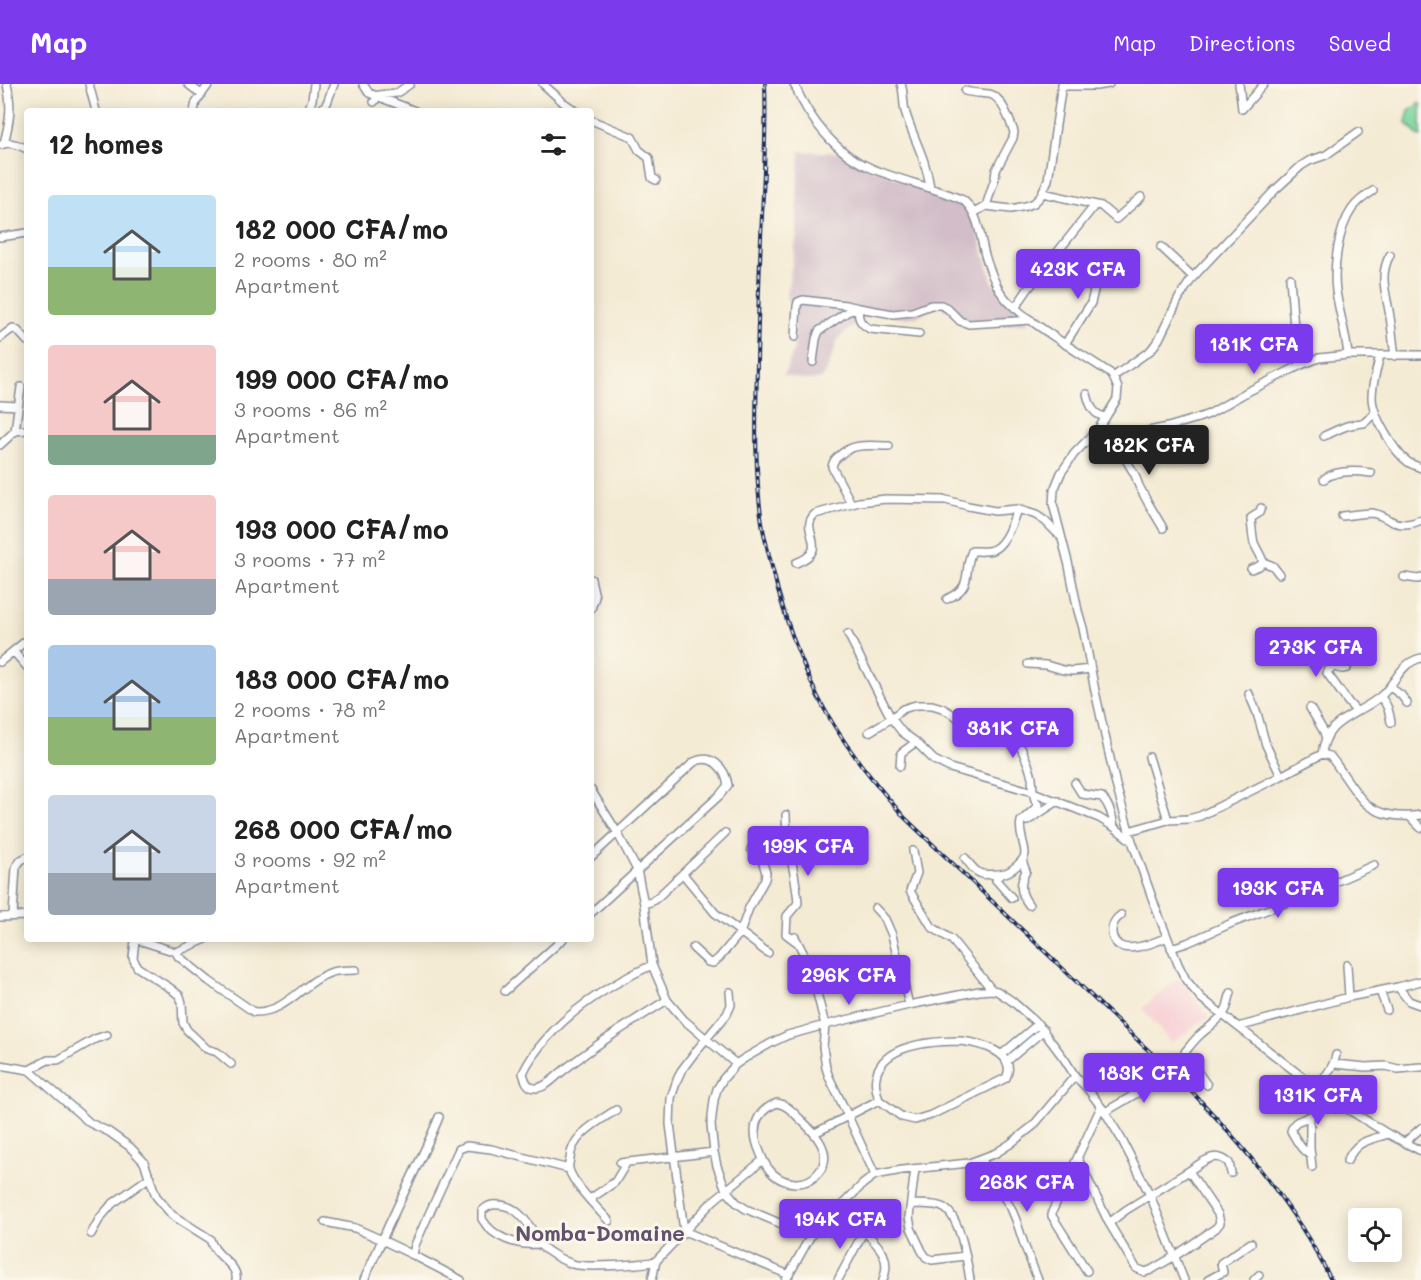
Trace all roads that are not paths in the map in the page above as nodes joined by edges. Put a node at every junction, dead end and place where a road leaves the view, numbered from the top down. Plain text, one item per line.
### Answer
1 (7, 84) edge
2 (89, 84) edge
3 (188, 84) edge
4 (209, 84) edge
5 (314, 84) edge
6 (334, 84) edge
7 (363, 84) edge
8 (410, 84) edge
9 (543, 84) edge
10 (794, 84) edge
11 (901, 84) edge
12 (1109, 84) edge
13 (1239, 84) edge
14 (1264, 84) edge
15 (1062, 85) edge
16 (965, 91) dead end
17 (201, 94) junction
18 (376, 102) junction
19 (95, 108) edge
20 (195, 108) edge
21 (309, 108) edge
22 (323, 108) edge
23 (402, 108) edge
24 (572, 108) edge
25 (594, 121) edge
26 (1358, 132) dead end
27 (2, 144) edge
28 (24, 148) edge
29 (656, 180) dead end
30 (930, 187) junction
31 (1372, 191) dead end
32 (1043, 193) junction
33 (1141, 197) dead end
34 (1095, 205) junction
35 (986, 206) junction
36 (974, 213) junction
37 (24, 233) edge
38 (0, 237) edge
39 (1161, 247) dead end
40 (1390, 255) dead end
41 (1100, 258) dead end
42 (1193, 277) junction
43 (1290, 278) dead end
44 (859, 308) junction
45 (1015, 308) junction
46 (1031, 320) junction
47 (919, 334) dead end
48 (795, 337) dead end
49 (0, 338) edge
50 (24, 338) edge
51 (1065, 344) junction
52 (1348, 355) junction
53 (1380, 355) junction
54 (1421, 355) edge
55 (1395, 356) junction
56 (813, 362) dead end
57 (1301, 364) junction
58 (1113, 377) junction
59 (21, 387) dead end
60 (1087, 394) dead end
61 (0, 405) edge
62 (18, 406) junction
63 (1375, 413) junction
64 (1106, 417) junction
65 (24, 430) edge
66 (15, 431) junction
67 (1091, 436) junction
68 (1112, 436) junction
69 (1324, 436) dead end
70 (0, 446) edge
71 (889, 446) dead end
72 (1421, 468) edge
73 (1371, 473) dead end
74 (1324, 479) dead end
75 (851, 504) junction
76 (1261, 508) dead end
77 (1017, 510) junction
78 (1342, 516) dead end
79 (1421, 520) edge
80 (1164, 528) dead end
81 (1062, 538) junction
82 (1263, 562) junction
83 (796, 563) dead end
84 (1251, 569) dead end
85 (1279, 574) dead end
86 (1404, 577) dead end
87 (1421, 578) edge
88 (947, 599) dead end
89 (848, 634) dead end
90 (1352, 642) dead end
91 (24, 643) edge
92 (14, 652) junction
93 (1421, 658) edge
94 (0, 662) edge
95 (24, 664) edge
96 (1028, 664) dead end
97 (1091, 669) junction
98 (1390, 687) junction
99 (1249, 694) dead end
100 (1380, 697) junction
101 (1407, 703) dead end
102 (1310, 708) dead end
103 (1356, 711) junction
104 (891, 718) junction
105 (1391, 722) dead end
106 (869, 732) dead end
107 (1326, 739) junction
108 (916, 742) junction
109 (1322, 754) junction
110 (1149, 757) dead end
111 (900, 766) dead end
112 (1281, 776) junction
113 (1076, 783) dead end
114 (1033, 792) junction
115 (594, 795) edge
116 (1058, 801) junction
117 (786, 815) dead end
118 (1421, 815) edge
119 (1410, 817) junction
120 (1168, 820) junction
121 (1114, 827) junction
122 (1421, 828) edge
123 (1020, 830) junction
124 (1129, 831) junction
125 (617, 832) junction
126 (725, 834) dead end
127 (1132, 842) junction
128 (752, 849) dead end
129 (913, 851) dead end
130 (594, 854) edge
131 (24, 858) edge
132 (965, 858) dead end
133 (1022, 861) junction
134 (1374, 866) dead end
135 (637, 870) junction
136 (1004, 873) junction
137 (683, 874) junction
138 (1012, 898) dead end
139 (645, 904) junction
140 (1029, 905) dead end
141 (875, 908) dead end
142 (594, 910) edge
143 (1121, 915) dead end
144 (13, 916) junction
145 (24, 916) edge
146 (0, 917) edge
147 (740, 933) junction
148 (1167, 937) junction
149 (135, 942) edge
150 (144, 942) edge
151 (199, 942) edge
152 (556, 942) edge
153 (693, 948) dead end
154 (1171, 948) junction
155 (176, 952) junction
156 (768, 953) dead end
157 (652, 965) junction
158 (1347, 965) dead end
159 (356, 970) dead end
160 (1421, 981) edge
161 (1398, 987) junction
162 (992, 990) junction
163 (505, 991) dead end
164 (1380, 991) junction
165 (730, 992) dead end
166 (1231, 993) dead end
167 (1348, 997) junction
168 (667, 1000) junction
169 (909, 1005) junction
170 (1420, 1005) edge
171 (1388, 1010) dead end
172 (1223, 1015) junction
173 (1038, 1024) junction
174 (825, 1025) junction
175 (1238, 1027) junction
176 (1044, 1030) junction
177 (107, 1035) dead end
178 (706, 1038) junction
179 (1336, 1056) dead end
180 (1004, 1059) junction
181 (231, 1064) dead end
182 (736, 1064) junction
183 (1334, 1064) junction
184 (0, 1065) edge
185 (1421, 1067) edge
186 (29, 1070) junction
187 (1159, 1070) dead end
188 (1075, 1076) junction
189 (1207, 1085) dead end
190 (1315, 1087) junction
191 (1328, 1097) junction
192 (879, 1100) junction
193 (616, 1110) dead end
194 (1103, 1110) junction
195 (848, 1116) junction
196 (1310, 1116) junction
197 (439, 1117) dead end
198 (1421, 1128) edge
199 (815, 1133) junction
200 (1388, 1134) junction
201 (1404, 1143) junction
202 (1421, 1151) edge
203 (714, 1152) junction
204 (1311, 1155) junction
205 (674, 1157) junction
206 (982, 1159) junction
207 (1078, 1159) junction
208 (763, 1160) junction
209 (1347, 1161) dead end
210 (1312, 1167) dead end
211 (569, 1169) junction
212 (915, 1169) junction
213 (1189, 1171) junction
214 (1232, 1173) dead end
215 (875, 1175) junction
216 (150, 1177) junction
217 (726, 1190) junction
218 (1150, 1195) junction
219 (590, 1199) junction
220 (911, 1204) junction
221 (840, 1206) junction
222 (609, 1221) dead end
223 (325, 1222) dead end
224 (1109, 1223) junction
225 (684, 1231) junction
226 (864, 1231) junction
227 (91, 1234) dead end
228 (810, 1237) junction
229 (382, 1240) junction
230 (1251, 1243) dead end
231 (538, 1244) junction
232 (413, 1255) junction
233 (965, 1256) junction
234 (1175, 1256) junction
235 (656, 1261) junction
236 (1087, 1271) dead end
237 (788, 1278) edge
238 (236, 1280) edge
239 (364, 1280) edge
240 (461, 1280) edge
241 (652, 1280) edge
242 (838, 1280) edge
243 (883, 1280) edge
244 (970, 1280) edge
245 (1038, 1280) edge
246 (1184, 1280) edge
247 (1208, 1280) edge

1 - 27 street
2 - 19 street
3 - 17 street
4 - 17 street
5 - 21 street
6 - 22 street
7 - 18 street
8 - 18 street
9 - 24 street
10 - 30 street
11 - 30 street
12 - 15 street
13 - 14 street
15 - 32 street
16 - 35 street
17 - 20 street
18 - 23 street
25 - 29 street
26 - 42 street
27 - 28 street
30 - 36 street
31 - 52 street
32 - 34 street
32 - 35 street
33 - 34 street
34 - 45 street
35 - 36 street
36 - 45 street
37 - 38 street
39 - 42 street
40 - 55 street
41 - 51 street
42 - 58 street
43 - 57 street
44 - 46 street
44 - 47 street
44 - 48 street
44 - 56 street
45 - 46 street
46 - 51 street
49 - 50 street
51 - 58 street
52 - 53 street
52 - 57 street
53 - 55 street
53 - 63 street
54 - 55 street
57 - 68 street
58 - 64 street
59 - 62 street
60 - 64 street
61 - 62 street
62 - 66 street
63 - 69 street
63 - 72 street
64 - 67 street
65 - 66 street
66 - 70 street
67 - 68 street
67 - 81 street
68 - 80 street
71 - 75 street
73 - 74 street
75 - 77 street
75 - 83 street
76 - 82 street
77 - 81 street
77 - 88 street
78 - 79 street
81 - 97 street
82 - 84 street
82 - 85 street
86 - 87 street
89 - 104 street
90 - 103 street
91 - 92 street
92 - 94 street
92 - 95 street
93 - 98 street
96 - 97 street
97 - 124 street
98 - 100 street
98 - 101 street
99 - 112 street
100 - 103 street
100 - 105 street
102 - 107 street
103 - 107 street
104 - 106 street
104 - 108 street
104 - 114 street
107 - 109 street
108 - 111 street
108 - 114 street
109 - 112 street
109 - 119 street
110 - 120 street
112 - 120 street
113 - 121 street
114 - 116 street
114 - 123 street
115 - 125 street
116 - 121 street
116 - 123 street
117 - 174 street
118 - 119 street
119 - 122 street
120 - 124 street
121 - 127 street
123 - 133 street
124 - 127 street
125 - 130 street
125 - 135 street
125 - 135 street
126 - 137 street
127 - 148 street
128 - 147 street
129 - 162 street
131 - 144 street
132 - 136 street
133 - 136 street
133 - 140 street
134 - 154 street
135 - 139 street
135 - 142 street
136 - 138 street
137 - 139 street
137 - 147 street
139 - 157 street
141 - 169 street
143 - 148 street
144 - 145 street
144 - 146 street
147 - 153 street
147 - 156 street
148 - 154 street
149 - 181 street
150 - 155 street
151 - 155 street
152 - 163 street
154 - 172 street
155 - 159 street
157 - 168 street
157 - 168 street
158 - 167 street
160 - 161 street
161 - 164 street
161 - 170 street
162 - 169 street
162 - 173 street
164 - 167 street
164 - 171 street
165 - 178 street
166 - 172 street
167 - 175 street
168 - 178 street
169 - 174 street
172 - 175 street
172 - 189 street
173 - 176 street
173 - 180 street
174 - 182 street
174 - 195 street
175 - 190 street
176 - 180 street
176 - 188 street
177 - 186 street
178 - 182 street
178 - 205 street
179 - 183 street
180 - 192 street
180 - 192 street
182 - 203 street
183 - 185 street
183 - 190 street
184 - 186 street
186 - 216 street
187 - 194 street
188 - 194 street
188 - 206 street
190 - 191 street
191 - 196 street
191 - 200 street
192 - 195 street
193 - 211 street
194 - 207 street
194 - 218 street
195 - 199 street
195 - 215 street
196 - 204 street
196 - 204 street
197 - 229 street
198 - 201 street
199 - 208 street
199 - 208 street
200 - 201 street
200 - 209 street
201 - 202 street
203 - 205 street
203 - 217 street
204 - 210 street
205 - 219 street
205 - 225 street
206 - 212 street
206 - 245 street
207 - 224 street
207 - 236 street
208 - 217 street
211 - 219 street
211 - 232 street
212 - 215 street
212 - 220 street
213 - 214 street
213 - 218 street
213 - 234 street
215 - 221 street
216 - 227 street
216 - 238 street
217 - 225 street
217 - 228 street
218 - 224 street
218 - 234 street
219 - 222 street
220 - 233 street
220 - 233 street
221 - 226 street
221 - 228 street
223 - 229 street
224 - 234 street
225 - 235 street
225 - 237 street
226 - 242 street
226 - 243 street
228 - 237 street
229 - 232 street
229 - 239 street
230 - 247 street
231 - 231 street
231 - 235 street
232 - 240 street
233 - 244 street
234 - 246 street
235 - 241 street

